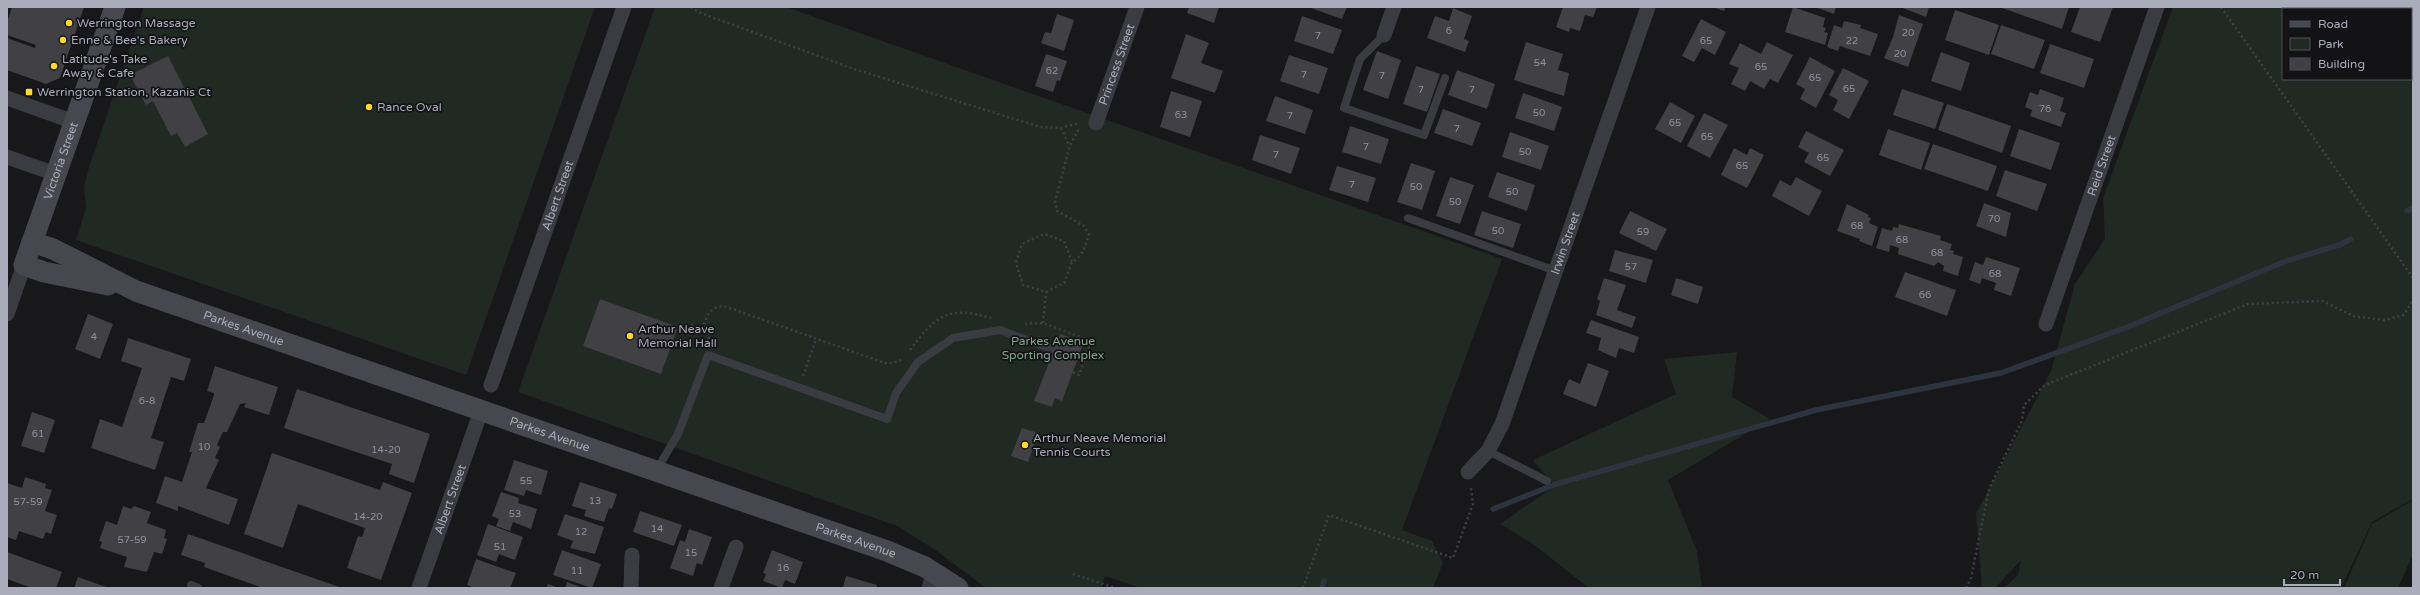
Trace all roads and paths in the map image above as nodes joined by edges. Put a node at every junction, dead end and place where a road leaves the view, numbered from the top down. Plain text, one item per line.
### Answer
1 (115, 7) edge
2 (624, 7) edge
3 (691, 7) edge
4 (1137, 7) edge
5 (1394, 7) edge
6 (1648, 7) edge
7 (2157, 7) edge
8 (2221, 7) edge
9 (1384, 35) joint
10 (1445, 78) dead end
11 (7, 98) edge
12 (74, 122) junction
13 (1096, 123) dead end
14 (1062, 128) junction
15 (1070, 145) junction
16 (7, 157) edge
17 (56, 174) junction
18 (1408, 218) dead end
19 (32, 242) junction
20 (1072, 262) junction
21 (24, 265) junction
22 (1556, 271) junction
23 (2413, 278) edge
24 (136, 291) junction
25 (1046, 292) junction
26 (2413, 300) edge
27 (7, 314) edge
28 (996, 319) dead end
29 (1043, 323) junction
30 (1019, 324) dead end
31 (2046, 324) dead end
32 (691, 325) dead end
33 (702, 329) junction
34 (816, 339) junction
35 (1054, 350) dead end
36 (908, 352) dead end
37 (708, 355) junction
38 (905, 356) dead end
39 (1072, 372) dead end
40 (491, 385) dead end
41 (799, 386) junction
42 (481, 411) junction
43 (1488, 451) junction
44 (655, 472) junction
45 (1468, 472) joint
46 (1547, 481) dead end
47 (736, 547) dead end
48 (632, 555) dead end
49 (1073, 574) dead end
50 (932, 580) edge
51 (419, 588) edge
52 (631, 588) edge
53 (721, 588) edge
54 (958, 588) edge
55 (1115, 588) edge
56 (1303, 588) edge
57 (1966, 588) edge

1 - 12 street, Victoria Street
2 - 40 street, Albert Street
3 - 14 path
4 - 13 street, Princess Street
5 - 9 street
6 - 22 street, Irwin Street
7 - 31 street, Reid Street
8 - 23 path
9 - 10 lane
11 - 12 street
12 - 17 street, Victoria Street
14 - 15 path
14 - 15 path
15 - 20 path
16 - 17 street
17 - 19 street, Victoria Street
18 - 22 lane
19 - 21 street, Victoria Street
19 - 24 street, Parkes Avenue
20 - 25 path
20 - 25 path
21 - 24 street, Parkes Avenue
21 - 27 street, Victoria Street
22 - 43 street, Irwin Street
24 - 42 street, Parkes Avenue
25 - 29 path
26 - 57 path
28 - 36 path
29 - 30 path
29 - 39 path
32 - 33 path
33 - 34 path
33 - 37 path
34 - 38 path
34 - 41 path
35 - 41 lane
37 - 41 lane
37 - 44 lane
42 - 44 street, Parkes Avenue
42 - 51 street, Albert Street
43 - 45 street, Irwin Street
43 - 46 lane
44 - 50 street, Parkes Avenue
45 - 56 path
47 - 53 street
48 - 52 street
49 - 55 path
50 - 54 street, Parkes Avenue

